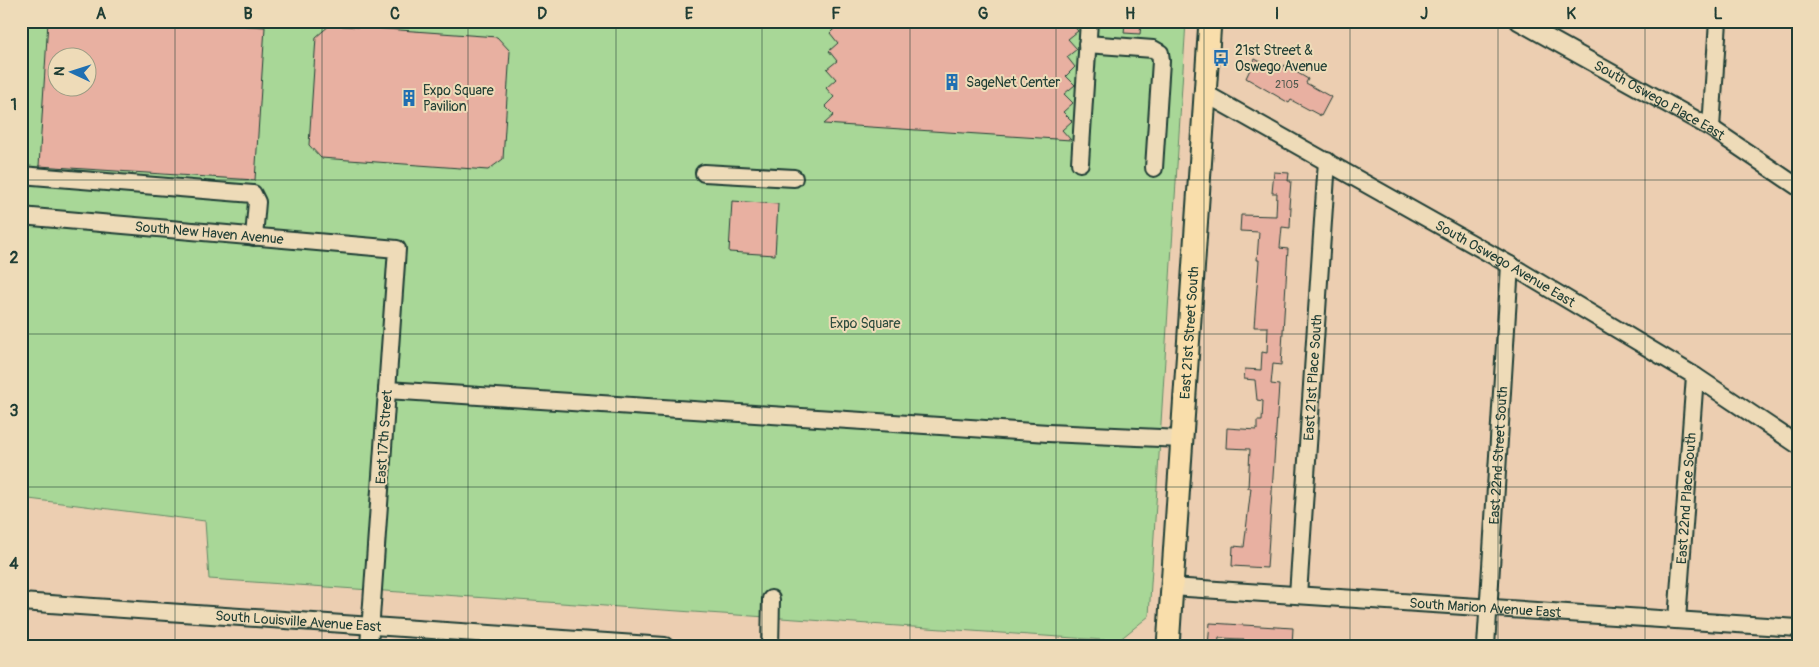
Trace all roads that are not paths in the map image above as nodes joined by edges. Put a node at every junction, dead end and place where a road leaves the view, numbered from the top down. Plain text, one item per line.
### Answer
1 (1089, 21) edge
2 (1210, 21) edge
3 (1718, 21) edge
4 (1524, 23) edge
5 (1087, 44) junction
6 (1206, 94) junction
7 (1711, 128) junction
8 (1327, 161) junction
9 (1080, 162) dead end
10 (1154, 168) dead end
11 (704, 173) dead end
12 (21, 175) edge
13 (794, 178) dead end
14 (1798, 187) edge
15 (21, 216) edge
16 (254, 237) junction
17 (397, 250) joint
18 (1510, 265) junction
19 (1695, 376) junction
20 (387, 390) junction
21 (1182, 439) junction
22 (1798, 445) edge
23 (1172, 588) junction
24 (1298, 595) junction
25 (771, 599) dead end
26 (21, 602) edge
27 (1489, 607) junction
28 (1677, 620) junction
29 (371, 625) junction
30 (1798, 628) edge
31 (369, 646) edge
32 (665, 646) edge
33 (770, 646) edge
34 (1168, 646) edge
35 (1486, 646) edge

1 - 5 street
2 - 6 main road, East 21st Street South
3 - 7 street
4 - 7 street, South Oswego Place East
5 - 9 street
5 - 10 street
6 - 8 street, South Oswego Avenue East
6 - 21 main road, East 21st Street South
7 - 14 street, South Oswego Place East
8 - 18 street, South Oswego Avenue East
8 - 24 street, East 21st Place South
11 - 13 street
12 - 16 street
15 - 16 street, South New Haven Avenue
16 - 17 street, South New Haven Avenue
17 - 20 street, East 17th Street
18 - 19 street, South Oswego Avenue East
18 - 27 street, East 22nd Street South
19 - 22 street, South Oswego Avenue East
19 - 28 street, East 22nd Place South
20 - 21 street
20 - 29 street, East 17th Street
21 - 23 main road, East 21st Street South
23 - 24 street, South Marion Avenue East
23 - 34 main road, East 21st Street South
24 - 27 street, South Marion Avenue East
25 - 33 street
26 - 29 street, South Louisville Avenue East
27 - 28 street, South Marion Avenue East
27 - 35 street, East 22nd Street South
28 - 30 street, South Marion Avenue East
29 - 31 street, East 17th Street
29 - 32 street, South Louisville Avenue East

